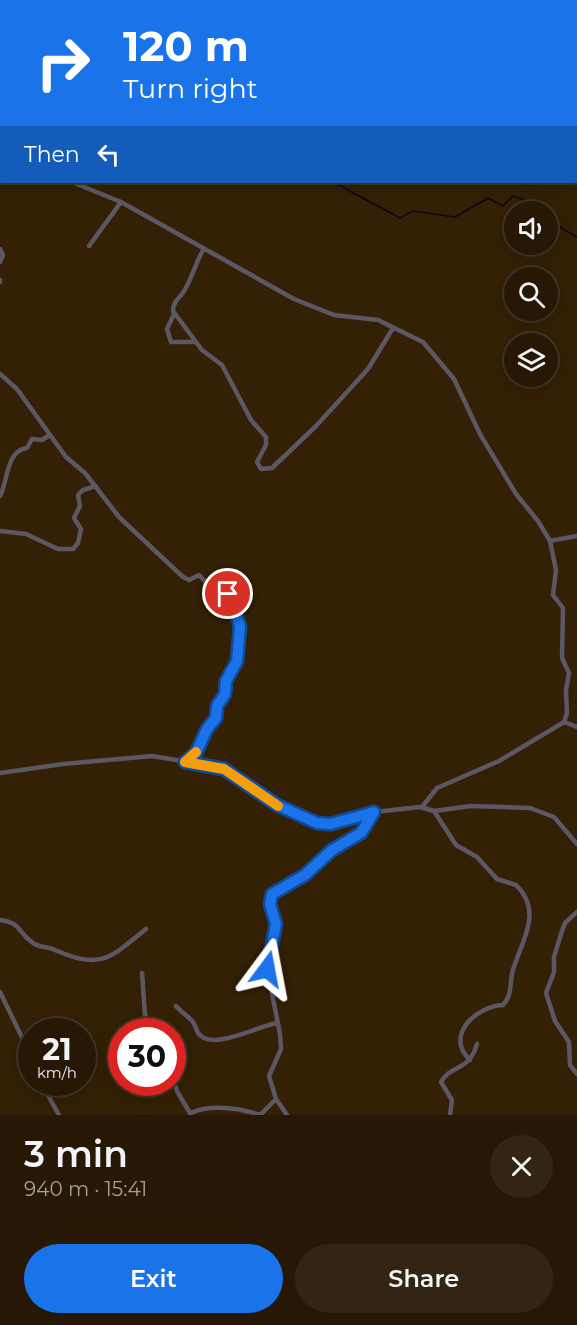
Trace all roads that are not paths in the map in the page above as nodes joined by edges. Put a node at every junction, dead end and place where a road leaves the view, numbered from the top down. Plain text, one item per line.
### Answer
1 (79, 183) edge
2 (121, 202) junction
3 (89, 246) dead end
4 (0, 249) edge
5 (202, 250) junction
6 (0, 262) edge
7 (174, 314) junction
8 (393, 328) junction
9 (195, 342) junction
10 (0, 374) edge
11 (50, 435) junction
12 (96, 486) junction
13 (0, 496) edge
14 (0, 531) edge
15 (577, 536) edge
16 (550, 541) junction
17 (564, 722) junction
18 (577, 727) edge
19 (185, 762) junction
20 (0, 773) edge
21 (422, 807) junction
22 (434, 811) junction
23 (374, 812) junction
24 (577, 844) edge
25 (577, 912) edge
26 (0, 920) edge
27 (146, 929) dead end
28 (142, 973) dead end
29 (0, 992) edge
30 (8, 1005) junction
31 (176, 1006) dead end
32 (0, 1007) edge
33 (147, 1018) edge
34 (277, 1023) junction
35 (18, 1027) edge
36 (477, 1044) dead end
37 (470, 1060) junction
38 (577, 1074) edge
39 (48, 1096) edge
40 (180, 1096) edge
41 (276, 1099) junction
42 (191, 1114) edge
43 (59, 1115) edge
44 (260, 1115) edge
45 (287, 1115) edge
46 (450, 1115) edge

1 - 2 street
2 - 3 street
2 - 5 street
4 - 6 street
5 - 7 street
5 - 8 street
7 - 9 street
7 - 9 street
8 - 9 street
8 - 16 street
10 - 11 street
11 - 12 street
11 - 13 street
12 - 14 street
12 - 19 street
15 - 16 street
16 - 17 street
17 - 18 street
17 - 21 street
19 - 20 street
19 - 23 street
21 - 22 street
21 - 23 street
22 - 24 street
22 - 37 street
23 - 34 street
25 - 38 street
26 - 27 street
28 - 33 street
29 - 30 street
30 - 32 street
30 - 35 street
31 - 34 street
34 - 41 street
36 - 37 street
37 - 46 street
39 - 43 street
40 - 42 street
41 - 44 street
41 - 45 street
42 - 44 street

